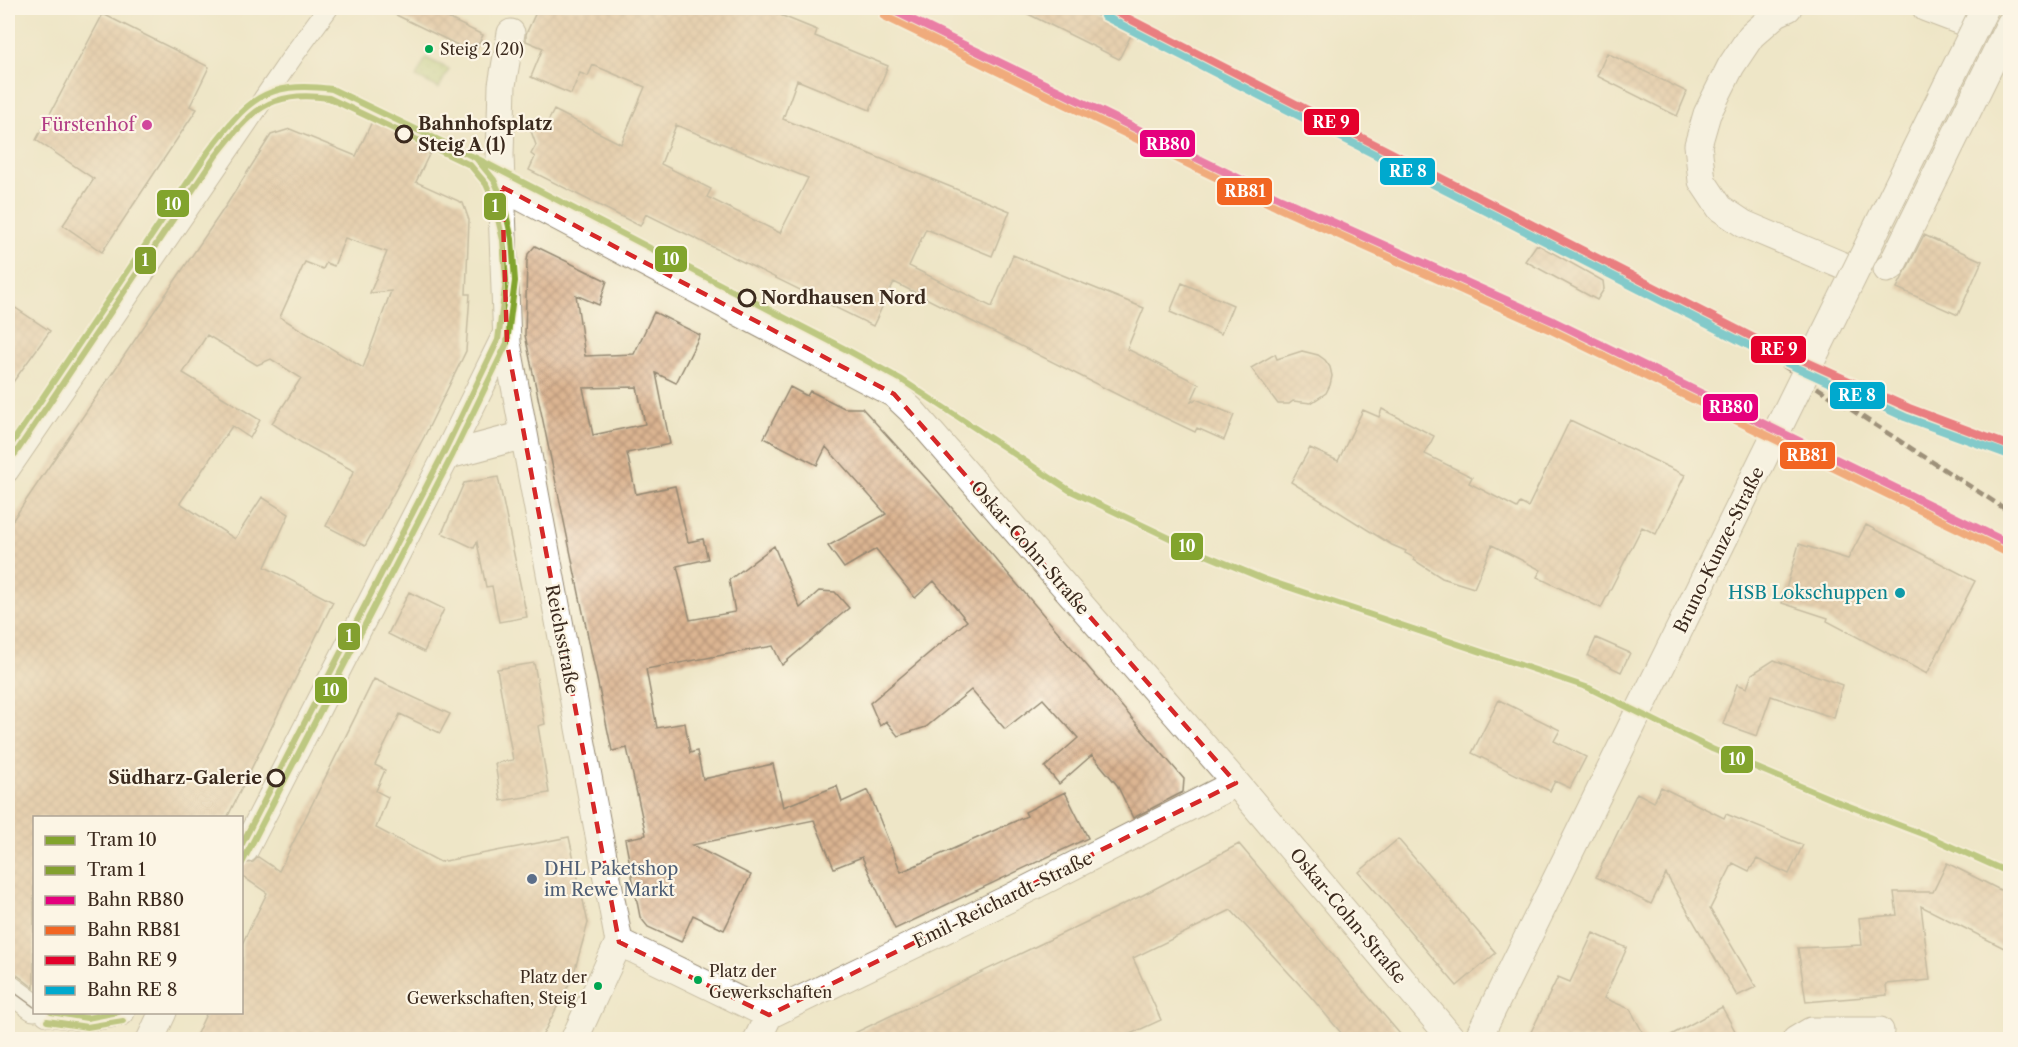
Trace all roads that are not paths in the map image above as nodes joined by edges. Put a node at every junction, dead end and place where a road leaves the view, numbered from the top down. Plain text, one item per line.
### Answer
1 (328, 8) edge
2 (1788, 8) edge
3 (1926, 8) edge
4 (1981, 17) edge
5 (2010, 24) edge
6 (511, 33) dead end
7 (502, 188) junction
8 (1840, 265) dead end
9 (1887, 269) dead end
10 (506, 335) junction
11 (524, 435) junction
12 (446, 457) junction
13 (8, 472) edge
14 (1236, 783) junction
15 (245, 849) dead end
16 (619, 942) junction
17 (8, 988) edge
18 (33, 1006) edge
19 (61, 1014) edge
20 (110, 1014) edge
21 (162, 1014) edge
22 (769, 1015) junction
23 (1880, 1031) dead end
24 (150, 1040) edge
25 (574, 1040) edge
26 (757, 1040) edge
27 (1454, 1040) edge
28 (1477, 1040) edge
29 (1796, 1040) edge

1 - 13 street
2 - 8 street
3 - 4 street, Bruno-Kunze-Straße
4 - 28 street, Bruno-Kunze-Straße, bridge
5 - 9 street
6 - 7 street, Reichsstraße
7 - 10 street, Reichsstraße
7 - 14 street, Oskar-Cohn-Straße
10 - 11 street, Reichsstraße
10 - 12 street
11 - 12 street
11 - 16 street, Reichsstraße
12 - 15 street
14 - 22 street, Emil-Reichardt-Straße
14 - 27 street, Oskar-Cohn-Straße
16 - 22 street
16 - 25 street
17 - 18 street
19 - 20 street
21 - 24 street
22 - 26 street
23 - 29 street

